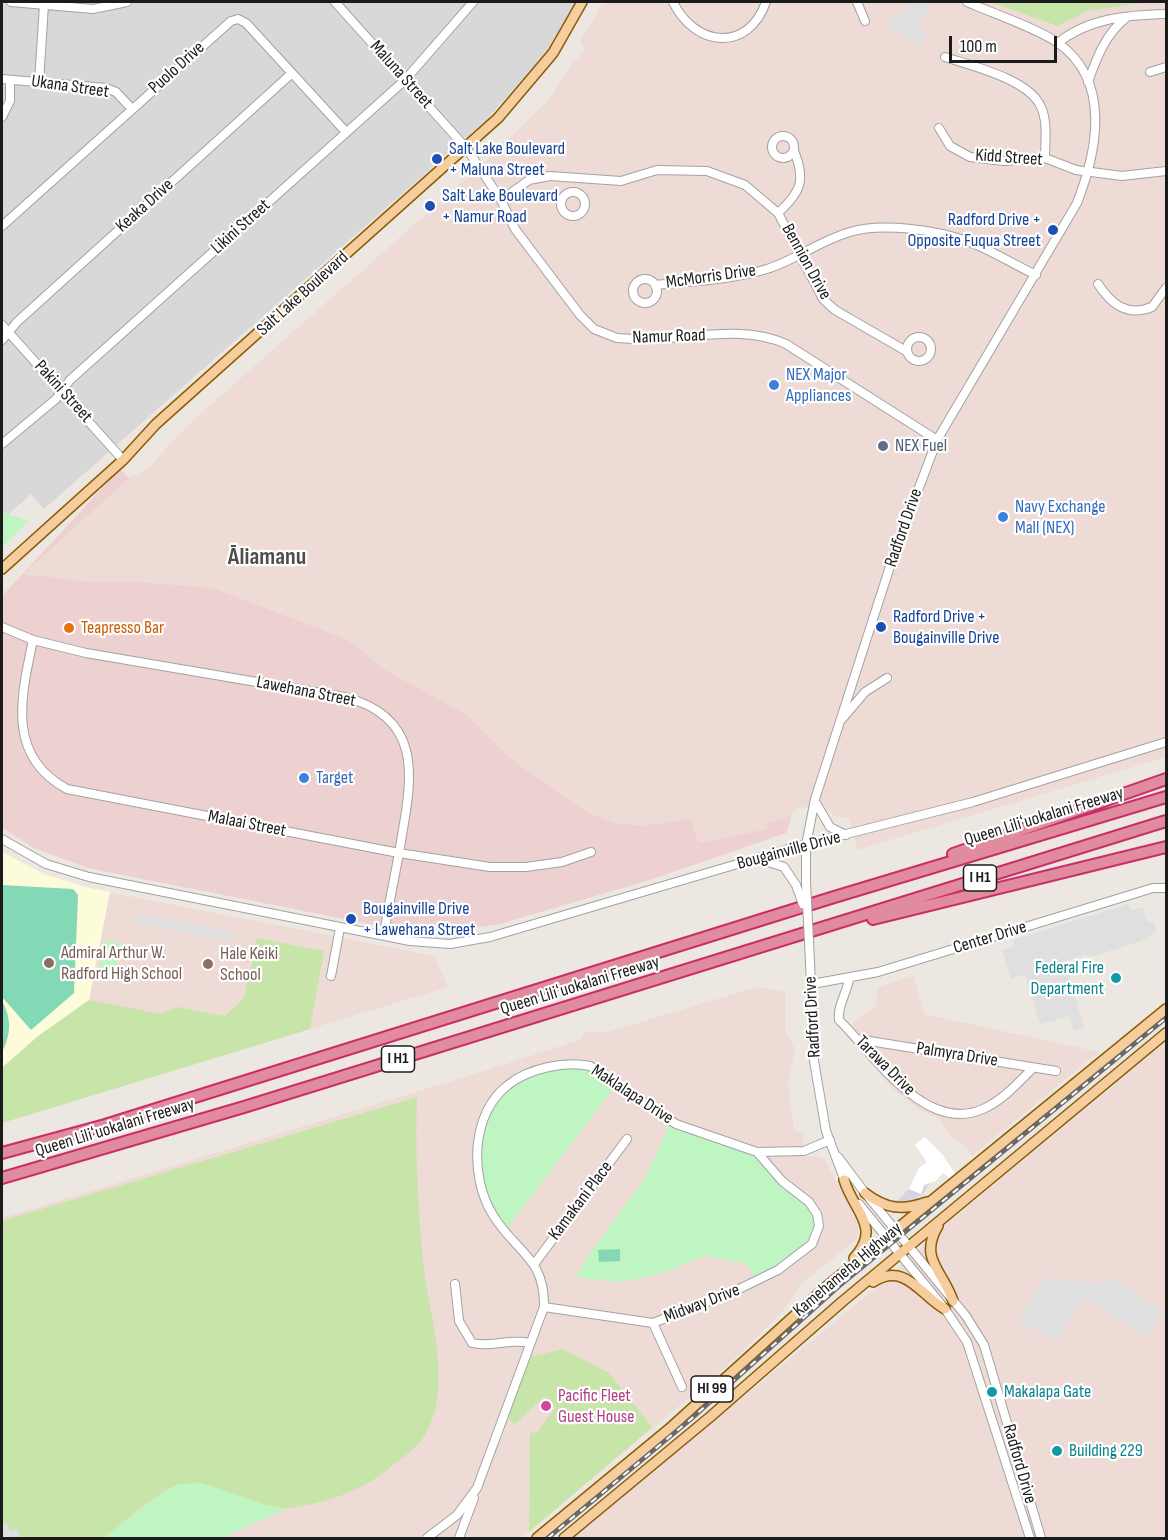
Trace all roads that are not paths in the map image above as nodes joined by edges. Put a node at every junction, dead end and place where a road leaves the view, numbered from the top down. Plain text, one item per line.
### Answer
1 (11, 2) edge
2 (127, 2) edge
3 (335, 2) edge
4 (473, 2) edge
5 (582, 2) edge
6 (673, 2) edge
7 (766, 2) edge
8 (857, 2) edge
9 (967, 2) edge
10 (44, 5) junction
11 (1167, 14) edge
12 (1129, 16) junction
13 (865, 21) dead end
14 (1058, 43) junction
15 (945, 57) dead end
16 (1167, 66) edge
17 (1150, 72) dead end
18 (291, 74) junction
19 (6, 80) edge
20 (405, 80) junction
21 (39, 82) junction
22 (1088, 82) junction
23 (132, 109) junction
24 (2, 117) edge
25 (939, 128) dead end
26 (346, 132) junction
27 (467, 149) junction
28 (794, 151) dead end
29 (1045, 158) junction
30 (1090, 171) junction
31 (1167, 171) edge
32 (575, 178) junction
33 (574, 192) dead end
34 (501, 200) junction
35 (778, 213) junction
36 (2, 226) edge
37 (801, 254) junction
38 (1036, 276) junction
39 (1098, 284) dead end
40 (655, 285) dead end
41 (1167, 288) edge
42 (2, 325) edge
43 (9, 333) junction
44 (2, 340) edge
45 (906, 351) dead end
46 (63, 391) junction
47 (937, 440) junction
48 (2, 444) edge
49 (123, 460) junction
50 (2, 568) edge
51 (2, 627) edge
52 (33, 640) junction
53 (887, 678) dead end
54 (840, 721) junction
55 (1167, 742) edge
56 (1167, 779) edge
57 (1167, 797) edge
58 (815, 799) junction
59 (1167, 821) edge
60 (846, 835) junction
61 (2, 839) edge
62 (806, 844) junction
63 (1167, 847) edge
64 (591, 852) dead end
65 (399, 853) junction
66 (758, 859) junction
67 (1167, 888) edge
68 (831, 898) junction
69 (805, 908) junction
70 (340, 928) junction
71 (384, 935) junction
72 (794, 938) junction
73 (331, 976) dead end
74 (849, 979) junction
75 (812, 984) junction
76 (1167, 1009) edge
77 (1167, 1033) edge
78 (857, 1039) junction
79 (1033, 1068) junction
80 (1056, 1071) dead end
81 (627, 1139) dead end
82 (830, 1140) junction
83 (757, 1152) junction
84 (2, 1153) edge
85 (836, 1154) junction
86 (2, 1178) edge
87 (844, 1180) junction
88 (865, 1193) junction
89 (935, 1199) junction
90 (942, 1219) junction
91 (895, 1230) junction
92 (886, 1238) junction
93 (909, 1247) junction
94 (900, 1255) junction
95 (535, 1263) junction
96 (455, 1284) dead end
97 (826, 1287) junction
98 (843, 1301) junction
99 (953, 1301) junction
100 (544, 1307) junction
101 (945, 1309) junction
102 (653, 1323) junction
103 (530, 1343) junction
104 (682, 1388) dead end
105 (477, 1488) junction
106 (1023, 1519) junction
107 (1036, 1521) junction
108 (444, 1527) junction
109 (427, 1539) edge
110 (459, 1539) edge
111 (537, 1539) edge
112 (564, 1539) edge
113 (1025, 1539) edge
114 (1030, 1539) edge
115 (1041, 1539) edge
116 (1047, 1539) edge

1 - 10 street
2 - 10 street
3 - 20 street, Maluna Street
4 - 20 street, Likini Street
5 - 27 main road, Salt Lake Boulevard
6 - 7 street
8 - 13 street
9 - 14 street, Radford Drive
10 - 21 street
11 - 12 street
12 - 14 street
12 - 22 street
14 - 22 street, Radford Drive
15 - 29 street
16 - 17 street
18 - 23 street, Puolo Drive
18 - 26 street, Puolo Drive
18 - 43 street, Keaka Drive
19 - 21 street, Ukana Street
19 - 24 street
20 - 26 street, Likini Street
20 - 27 street, Maluna Street
21 - 23 street, Ukana Street
22 - 30 street, Radford Drive
23 - 36 street, Puolo Drive
25 - 29 street, Kidd Street
26 - 46 street, Likini Street
27 - 34 street, Namur Road
27 - 49 main road, Salt Lake Boulevard
28 - 35 street
29 - 30 street, Kidd Street
30 - 31 street, Kidd Street
30 - 38 street, Radford Drive
32 - 33 street
32 - 34 street, Bennion Drive
32 - 35 street, Bennion Drive
34 - 47 street, Namur Road
35 - 37 street, Bennion Drive
37 - 38 street, McMorris Drive
37 - 40 street, McMorris Drive
37 - 45 street, Bennion Drive
38 - 47 street, Radford Drive
39 - 41 street
42 - 43 street, Pakini Street
43 - 44 street, Keaka Drive
43 - 46 street, Pakini Street
46 - 48 street, Likini Street
46 - 49 street, Pakini Street
47 - 54 street, Radford Drive
49 - 50 main road, Salt Lake Boulevard
51 - 52 street, Lawehana Street
52 - 65 street, Malaai Street
52 - 65 street, Lawehana Street
53 - 54 street
54 - 58 street, Radford Drive
55 - 60 street, Bougainville Drive
56 - 68 highway
57 - 68 highway, Queen Liliʻuokalani Freeway / I H1
58 - 60 street
58 - 62 street, Radford Drive
59 - 72 highway, Queen Liliʻuokalani Freeway / I H1
60 - 62 street, Bougainville Drive
61 - 70 street, Bougainville Drive
62 - 66 street, Bougainville Drive
62 - 69 street, Radford Drive, bridge
63 - 72 highway
64 - 65 street, Malaai Street
65 - 71 street, Lawehana Street
66 - 69 street, bridge
66 - 71 street, Bougainville Drive
67 - 74 street, Center Drive
68 - 84 highway, Queen Liliʻuokalani Freeway / I H1
69 - 75 street, Radford Drive, bridge
70 - 71 street, Bougainville Drive
70 - 73 street
72 - 86 highway, Queen Liliʻuokalani Freeway / I H1
74 - 75 street, Center Drive
74 - 78 street, Tarawa Drive
75 - 82 street, Radford Drive
76 - 89 main road, Kamehameha Highway / HI 99
77 - 90 main road, Kamehameha Highway / HI 99
78 - 79 street, Palmyra Drive
78 - 79 street, Tarawa Drive
79 - 80 street, Palmyra Drive
81 - 95 street, Kamakani Place
82 - 83 street
82 - 85 street, Radford Drive
83 - 95 street, Maklalapa Drive
83 - 102 street, Midway Drive
85 - 87 street, Radford Drive
85 - 88 street, Radford Drive
87 - 92 street, Radford Drive
87 - 97 main road
88 - 89 main road
88 - 91 street, Radford Drive
89 - 91 main road, Kamehameha Highway / HI 99
90 - 93 main road, Kamehameha Highway / HI 99
90 - 99 main road
91 - 92 main road, Kamehameha Highway / HI 99
91 - 93 street, Radford Drive
92 - 94 street, Radford Drive
92 - 97 main road, Kamehameha Highway / HI 99
93 - 94 main road, Kamehameha Highway / HI 99
93 - 99 street, Radford Drive
94 - 98 main road, Kamehameha Highway / HI 99
94 - 101 street, Radford Drive
95 - 100 street, Maklalapa Drive
96 - 103 street
97 - 111 main road, Kamehameha Highway / HI 99
98 - 101 main road
98 - 112 main road, Kamehameha Highway / HI 99
99 - 107 street, Radford Drive
100 - 102 street, Midway Drive
100 - 103 street, Maklalapa Drive
101 - 106 street, Radford Drive
102 - 104 street
103 - 105 street, Maklalapa Drive
105 - 108 street, Maklalapa Drive
105 - 110 street
106 - 113 street
106 - 114 street, Radford Drive
107 - 115 street, Radford Drive
107 - 116 street
108 - 109 street, Maklalapa Drive
108 - 110 street

